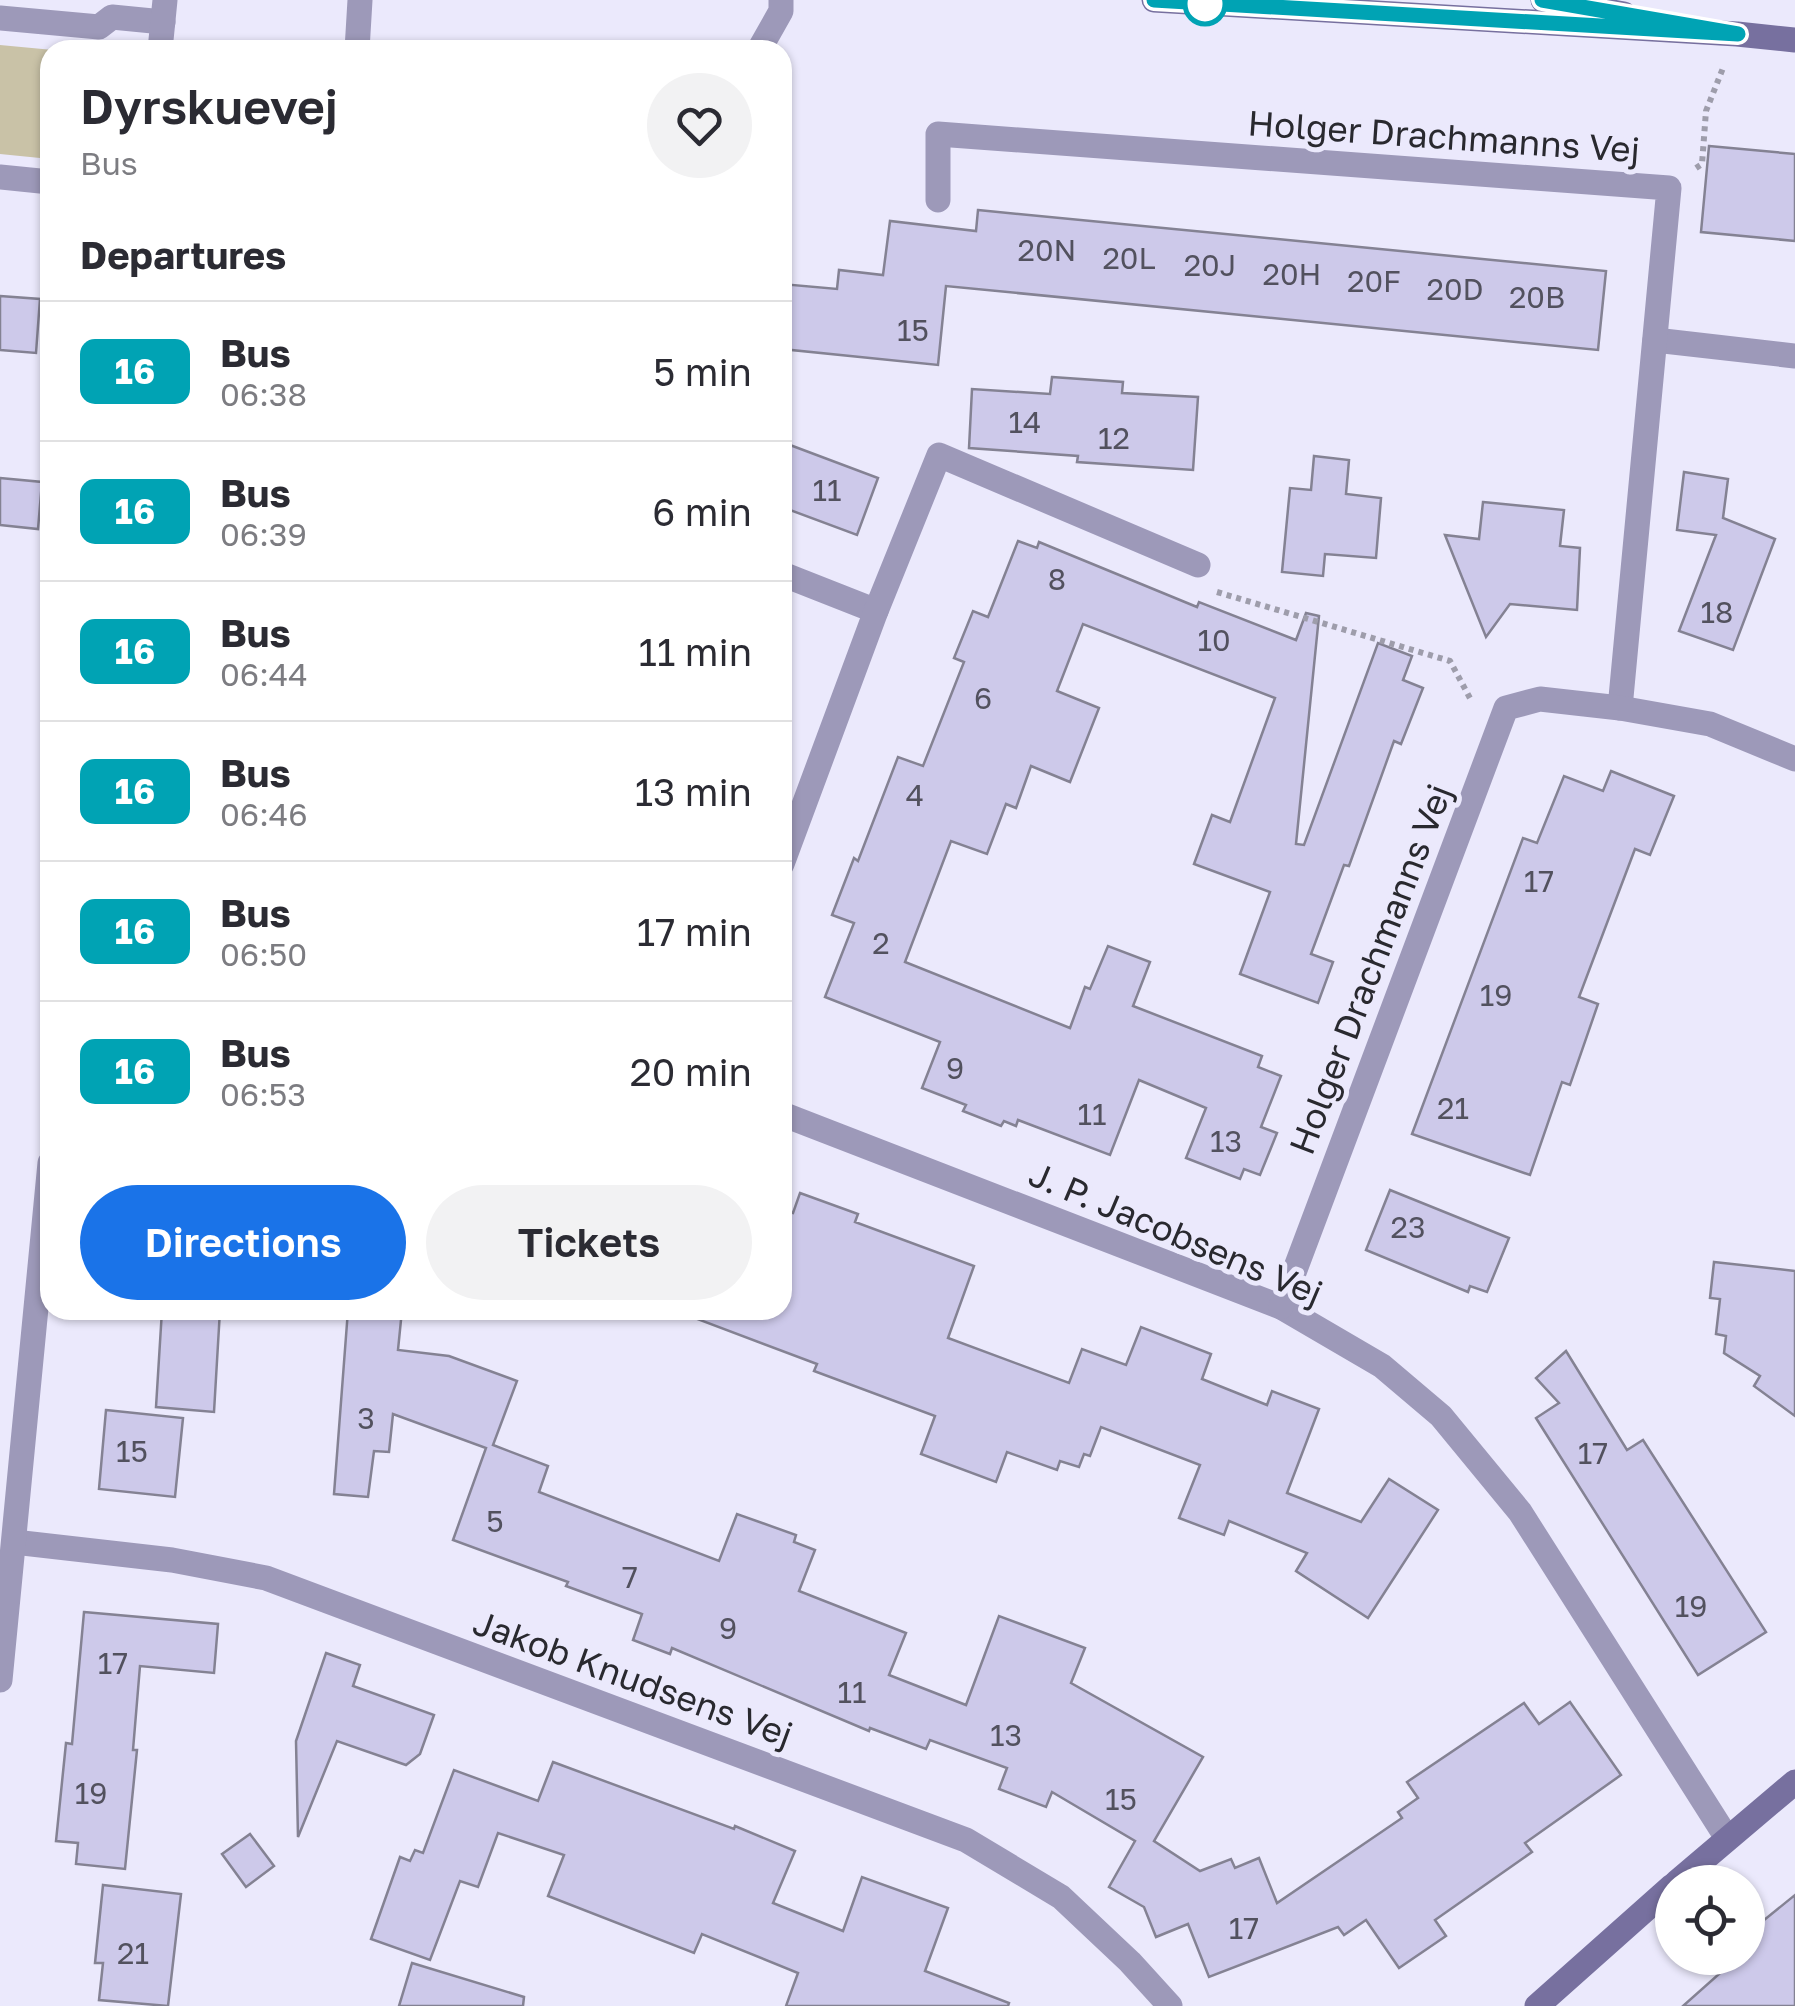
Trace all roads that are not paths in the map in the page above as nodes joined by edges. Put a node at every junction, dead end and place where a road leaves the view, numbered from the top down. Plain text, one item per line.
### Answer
1 (360, 0) edge
2 (781, 0) edge
3 (1154, 0) edge
4 (1543, 0) edge
5 (164, 11) edge
6 (0, 18) edge
7 (1738, 34) junction
8 (161, 40) edge
9 (358, 40) edge
10 (764, 40) edge
11 (1795, 40) edge
12 (0, 177) edge
13 (40, 181) edge
14 (938, 200) dead end
15 (1656, 340) junction
16 (1795, 356) edge
17 (1198, 564) road end
18 (792, 578) edge
19 (876, 610) junction
20 (1620, 708) junction
21 (1795, 759) edge
22 (792, 837) edge
23 (792, 1118) edge
24 (40, 1268) edge
25 (1281, 1307) junction
26 (14, 1542) junction
27 (0, 1680) edge
28 (1795, 1782) edge
29 (1728, 1838) junction
30 (1696, 1865) edge
31 (1655, 1901) edge
32 (1170, 2006) edge
33 (1537, 2006) edge

1 - 9 street
2 - 10 street
3 - 7 main road
4 - 7 main road
5 - 6 street
5 - 8 street
7 - 11 main road
12 - 13 street
14 - 15 street, Holger Drachmanns Vej
15 - 16 street
15 - 20 street, Holger Drachmanns Vej
17 - 19 street
18 - 19 street
19 - 22 street
20 - 21 street, Holger Drachmanns Vej
20 - 25 street, Holger Drachmanns Vej
23 - 25 street, J. P. Jacobsens Vej
24 - 26 street
25 - 29 street, J. P. Jacobsens Vej
26 - 27 street
26 - 32 street, Jakob Knudsens Vej
28 - 29 main road
29 - 30 main road
31 - 33 main road

